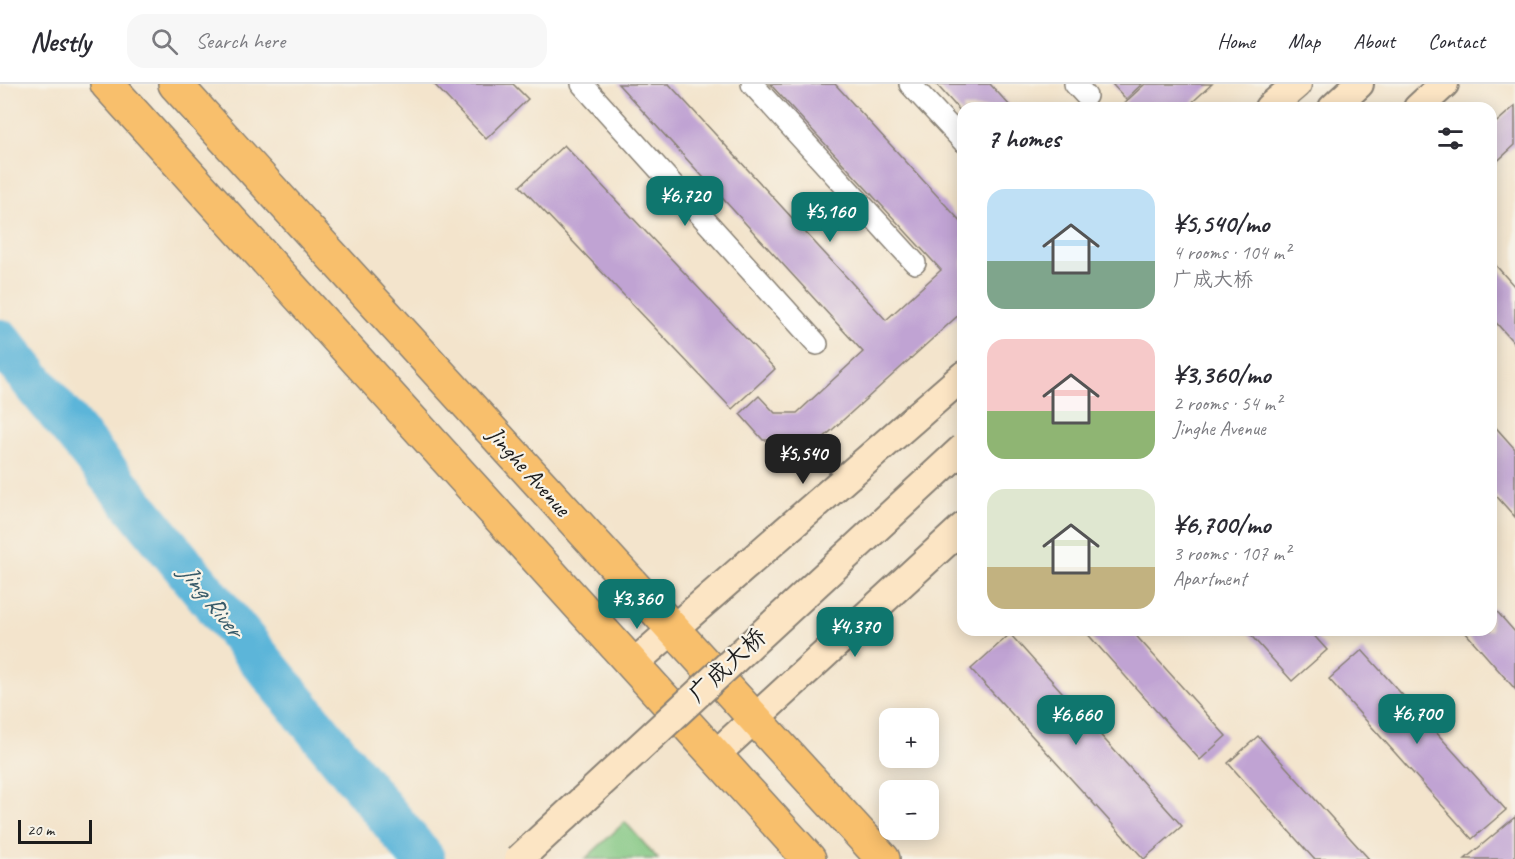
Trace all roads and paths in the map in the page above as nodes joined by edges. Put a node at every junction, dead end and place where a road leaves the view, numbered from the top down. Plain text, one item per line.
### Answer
1 (107, 84) edge
2 (175, 84) edge
3 (582, 84) edge
4 (752, 84) edge
5 (910, 84) edge
6 (1297, 84) edge
7 (1359, 84) edge
8 (1444, 84) edge
9 (1276, 102) edge
10 (1340, 102) edge
11 (1424, 102) edge
12 (957, 135) edge
13 (915, 263) dead end
14 (817, 344) dead end
15 (957, 381) edge
16 (957, 454) edge
17 (957, 532) edge
18 (673, 629) junction
19 (632, 665) junction
20 (755, 718) junction
21 (715, 755) junction
22 (519, 859) edge
23 (809, 859) edge
24 (883, 859) edge

1 - 19 main road
2 - 18 main road, Jinghe Avenue
3 - 14 street
4 - 13 street
5 - 12 street
6 - 9 main road
7 - 10 main road
8 - 11 main road
15 - 18 main road
16 - 22 main road, 广成大桥, bridge
17 - 20 main road
18 - 19 main road
18 - 20 main road, Jinghe Avenue
19 - 21 main road
20 - 21 main road
20 - 24 main road, Jinghe Avenue
21 - 23 main road

